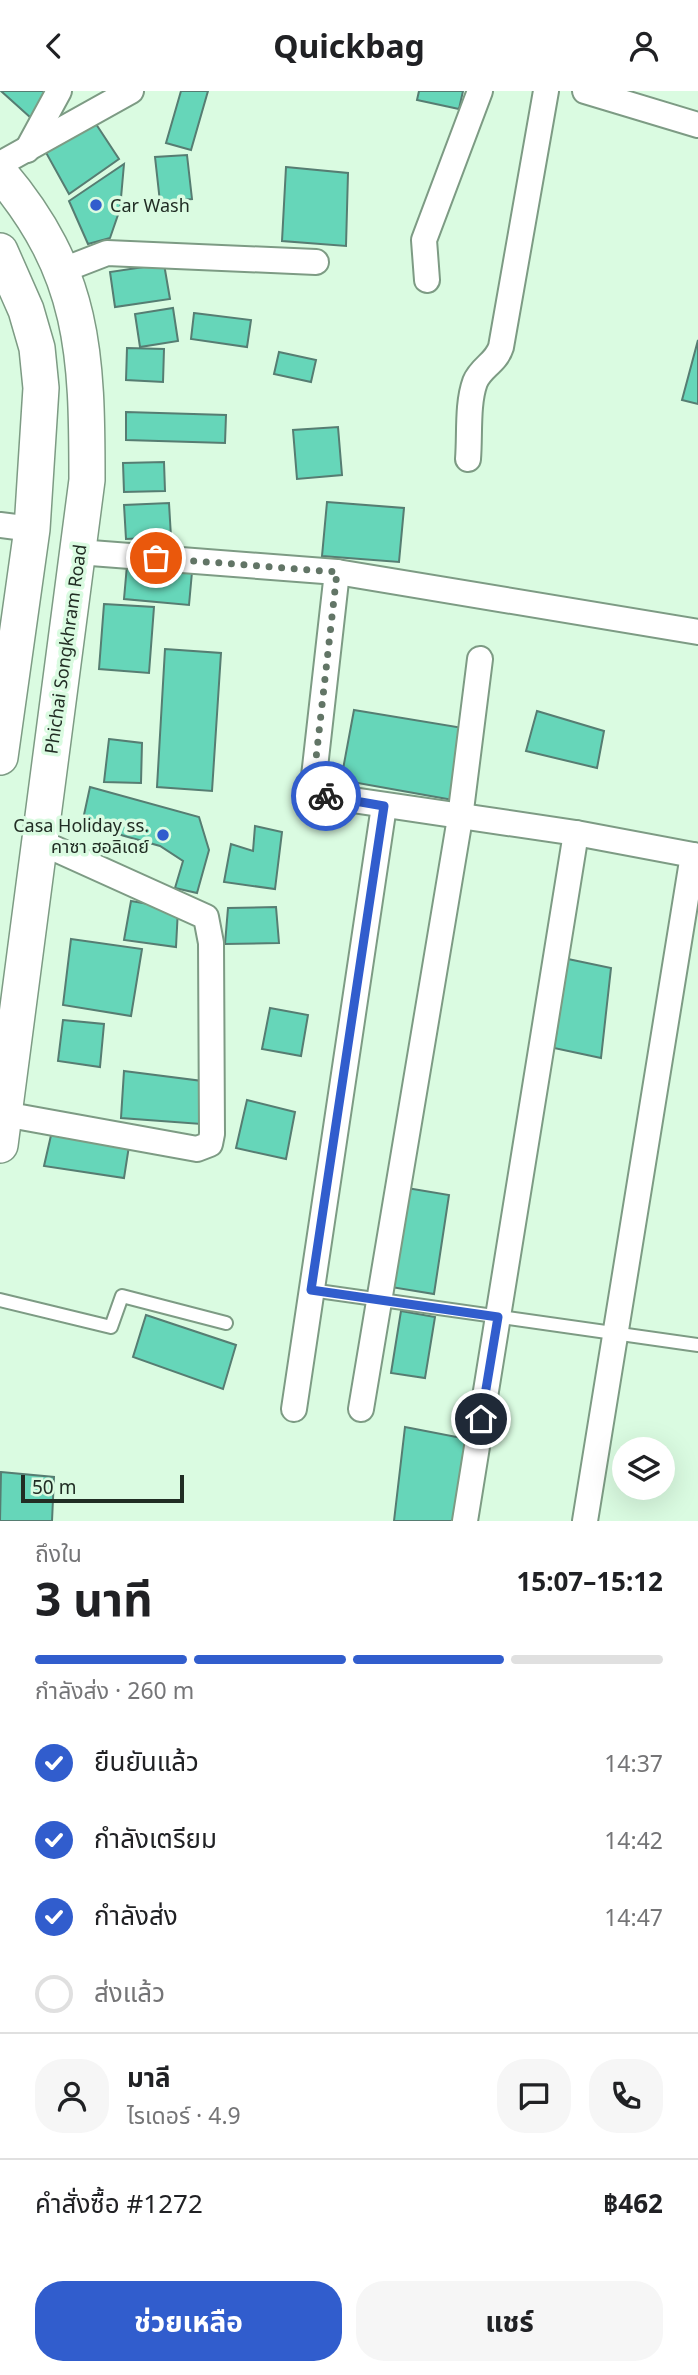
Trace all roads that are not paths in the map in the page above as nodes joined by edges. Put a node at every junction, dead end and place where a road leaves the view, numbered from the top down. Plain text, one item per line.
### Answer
1 (59, 91) edge
2 (131, 91) edge
3 (480, 91) edge
4 (546, 91) edge
5 (593, 92) edge
6 (698, 125) edge
7 (27, 150) junction
8 (0, 164) edge
9 (0, 173) edge
10 (0, 251) edge
11 (316, 262) dead end
12 (62, 270) junction
13 (427, 280) dead end
14 (468, 459) dead end
15 (16, 527) edge
16 (78, 552) junction
17 (337, 572) junction
18 (698, 632) edge
19 (480, 659) dead end
20 (0, 757) edge
21 (384, 806) junction
22 (460, 818) junction
23 (576, 833) junction
24 (40, 842) junction
25 (695, 855) edge
26 (1, 1133) edge
27 (311, 1290) junction
28 (0, 1300) edge
29 (379, 1300) junction
30 (498, 1317) junction
31 (226, 1323) dead end
32 (616, 1333) junction
33 (698, 1345) edge
34 (294, 1409) dead end
35 (361, 1409) dead end
36 (465, 1521) edge
37 (585, 1521) edge

1 - 7 street
2 - 7 street
3 - 13 street
4 - 14 street
5 - 6 street
7 - 8 street
9 - 12 main road, Phichai Songkhram Road
10 - 15 main road
11 - 12 street
12 - 16 main road, Phichai Songkhram Road
15 - 20 main road
16 - 17 street
16 - 24 main road, Phichai Songkhram Road
17 - 18 street
17 - 21 street
19 - 22 street
21 - 22 street
21 - 27 street
22 - 23 street
22 - 29 street
23 - 25 street
23 - 30 street
24 - 26 main road, Phichai Songkhram Road
24 - 26 street
25 - 32 street
27 - 29 lane
27 - 34 street
28 - 31 lane
29 - 30 lane
29 - 35 street
30 - 32 lane
30 - 36 street
32 - 33 lane
32 - 37 street

